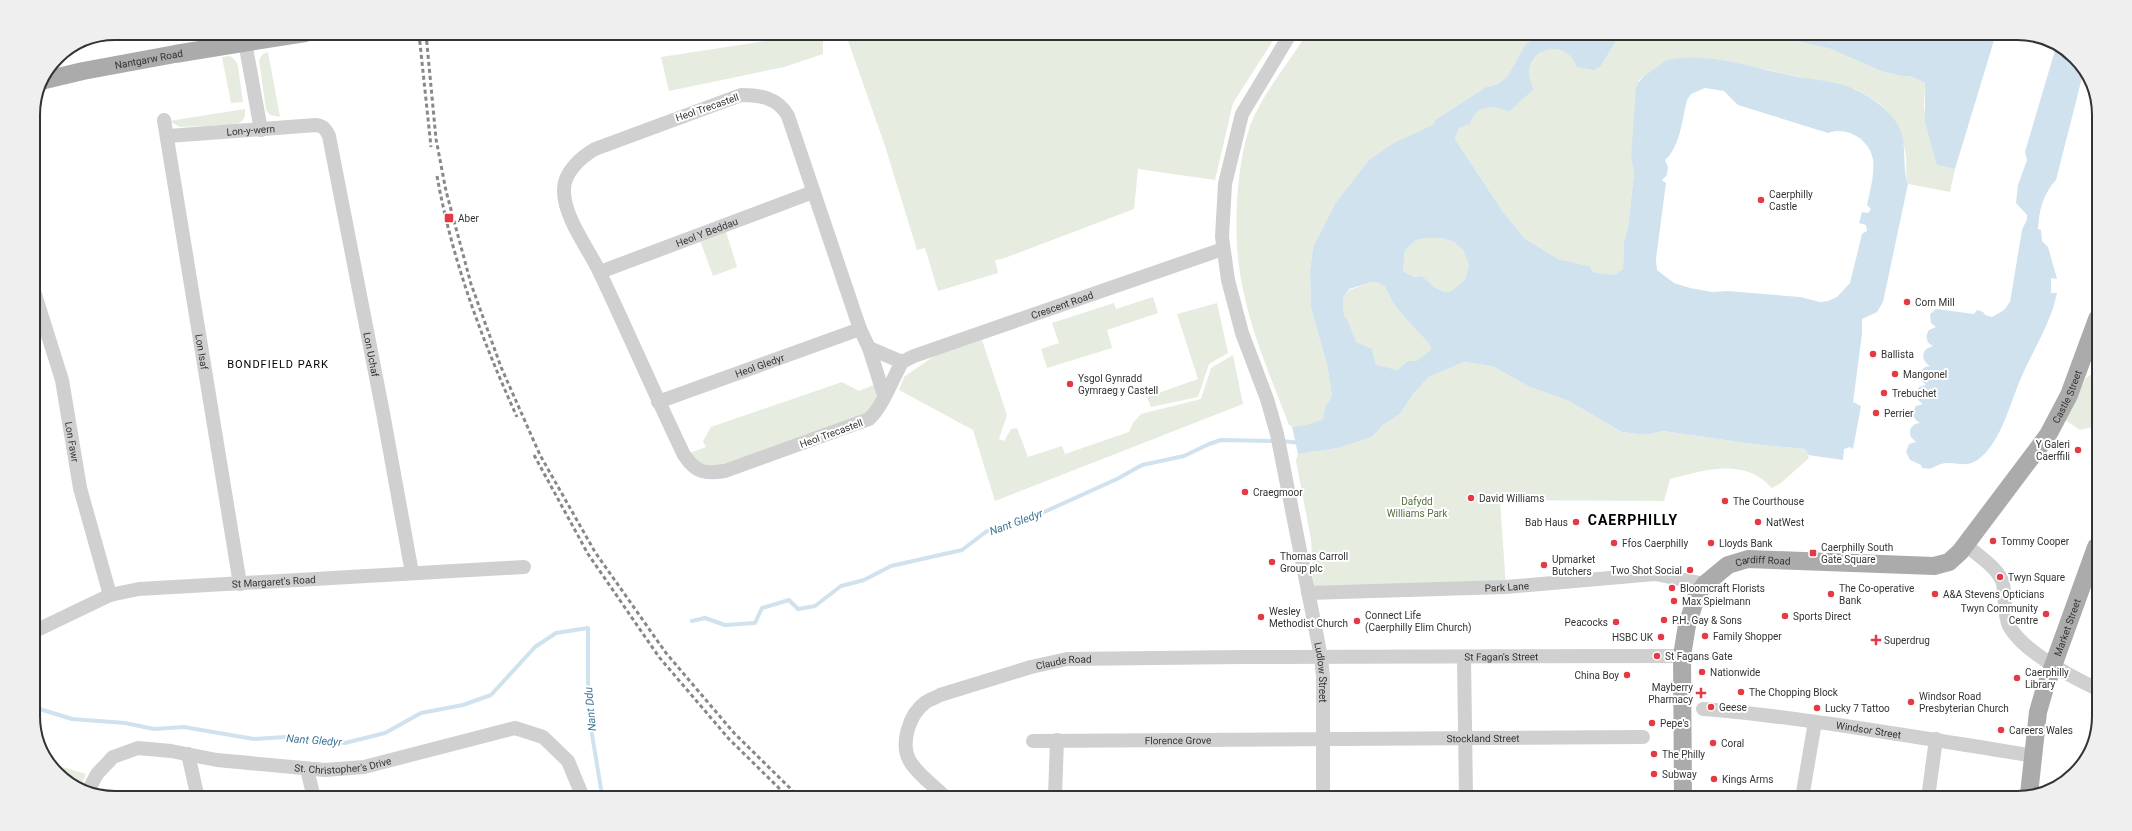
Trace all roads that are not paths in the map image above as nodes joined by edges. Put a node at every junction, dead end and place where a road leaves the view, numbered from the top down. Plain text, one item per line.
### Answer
1 (258, 40) edge
2 (1286, 40) edge
3 (244, 42) junction
4 (50, 79) edge
5 (164, 120) dead end
6 (261, 130) junction
7 (168, 136) junction
8 (329, 136) joint
9 (813, 192) junction
10 (1223, 249) junction
11 (600, 272) junction
12 (40, 310) edge
13 (860, 329) junction
14 (2092, 333) edge
15 (869, 348) junction
16 (902, 362) junction
17 (2092, 368) edge
18 (2074, 383) junction
19 (884, 395) junction
20 (658, 402) junction
21 (1966, 545) junction
22 (2092, 558) edge
23 (524, 567) dead end
24 (412, 573) junction
25 (240, 584) junction
26 (1705, 584) junction
27 (1308, 593) junction
28 (110, 595) junction
29 (40, 629) edge
30 (1682, 656) junction
31 (1321, 657) junction
32 (1464, 657) junction
33 (2054, 665) junction
34 (2092, 686) edge
35 (1703, 709) dead end
36 (1815, 722) junction
37 (1466, 737) junction
38 (1644, 738) dead end
39 (1322, 739) junction
40 (1936, 739) junction
41 (1057, 740) junction
42 (1033, 741) dead end
43 (188, 754) junction
44 (2034, 756) junction
45 (307, 769) junction
46 (90, 787) edge
47 (2030, 790) edge
48 (196, 791) edge
49 (311, 791) edge
50 (581, 791) edge
51 (939, 791) edge
52 (1055, 791) edge
53 (1323, 791) edge
54 (1466, 791) edge
55 (1683, 791) edge
56 (1803, 791) edge
57 (1929, 791) edge

1 - 3 main road, Nantgarw Road
2 - 10 street
3 - 4 main road, Nantgarw Road
3 - 6 street
5 - 7 street, Lon Isaf
6 - 7 street, Lon-y-wern
6 - 8 street, Lon-y-wern
7 - 25 street, Lon Isaf
8 - 24 street, Lon Uchaf
9 - 11 street, Heol Y Beddau
9 - 11 street, Heol Trecastell
9 - 13 street, Heol Trecastell
10 - 16 street, Crescent Road
10 - 27 street, Ludlow Street
11 - 20 street, Heol Trecastell
12 - 28 street, Lon Fawr
13 - 15 street, Heol Trecastell
13 - 20 street, Heol Gledyr
14 - 18 main road, Castle Street
15 - 16 street
15 - 19 street, Heol Trecastell
16 - 19 street, Heol Trecastell
17 - 18 main road
18 - 21 main road, Castle Street
19 - 20 street, Heol Trecastell
21 - 26 main road, Cardiff Road
21 - 33 street
22 - 33 main road, Market Street
23 - 24 street, St Margaret's Road
24 - 25 street, St Margaret's Road
25 - 28 street, St Margaret's Road
26 - 27 street, Park Lane
26 - 30 main road, Cardiff Road
27 - 31 street, Ludlow Street
28 - 29 street, St Margaret's Road
30 - 32 street, St Fagan's Street
30 - 55 main road, Cardiff Road
31 - 32 street, St Fagan's Street
31 - 39 street, Ludlow Street
31 - 51 street, Claude Road
32 - 37 street
33 - 34 street
33 - 44 main road, Market Street
35 - 36 street, Windsor Street
36 - 40 street, Windsor Street
36 - 56 street
37 - 38 street, Stockland Street
37 - 39 street, Stockland Street
37 - 54 street
39 - 41 street, Florence Grove
39 - 53 street, Ludlow Street
40 - 44 street, Windsor Street
40 - 57 street
41 - 42 street, Florence Grove
41 - 52 street
43 - 45 street, St. Christopher's Drive
43 - 46 street, St. Christopher's Drive
43 - 48 street
44 - 47 main road, Market Street
45 - 49 street
45 - 50 street, St. Christopher's Drive

